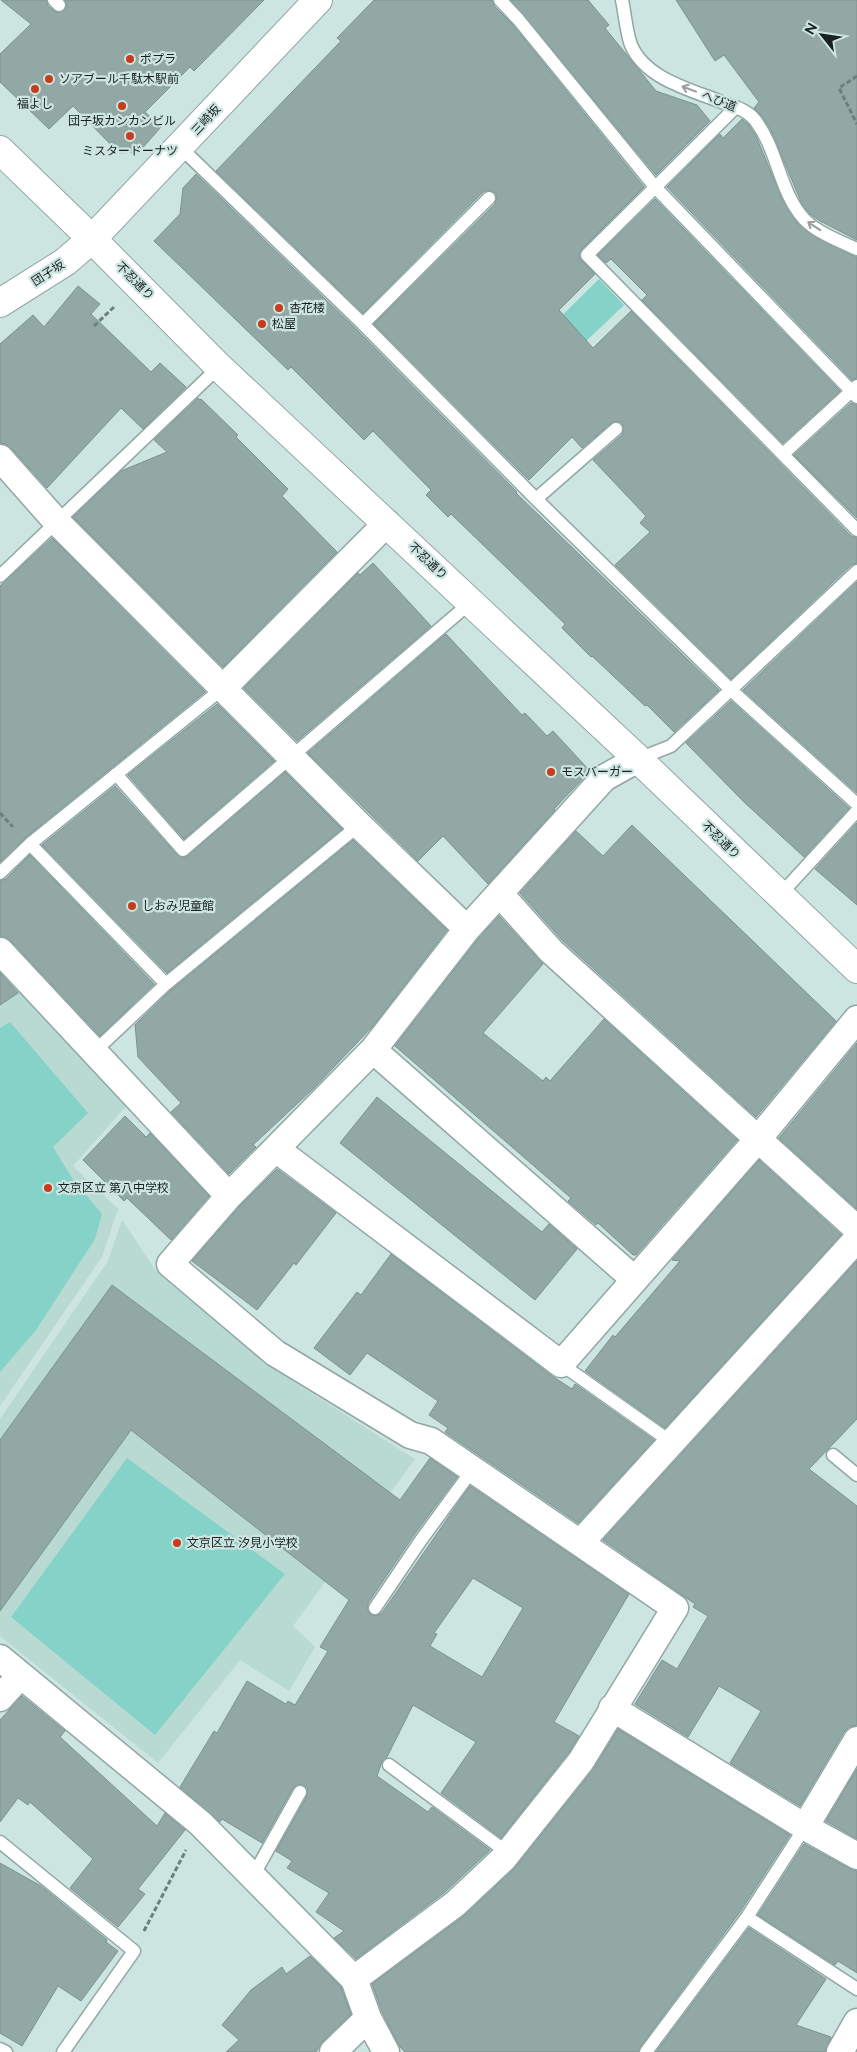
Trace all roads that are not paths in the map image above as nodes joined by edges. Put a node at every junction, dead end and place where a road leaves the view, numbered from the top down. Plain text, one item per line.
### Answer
1 (318, 0) edge
2 (500, 0) edge
3 (622, 0) edge
4 (736, 107) junction
5 (180, 147) junction
6 (0, 150) edge
7 (654, 187) junction
8 (489, 198) dead end
9 (92, 239) junction
10 (857, 250) edge
11 (0, 303) edge
12 (363, 324) junction
13 (219, 367) junction
14 (855, 392) edge
15 (616, 429) dead end
16 (783, 454) junction
17 (0, 458) edge
18 (536, 499) junction
19 (56, 521) junction
20 (387, 523) junction
21 (857, 530) edge
22 (857, 571) edge
23 (0, 576) edge
24 (472, 602) junction
25 (223, 688) junction
26 (731, 690) junction
27 (291, 757) junction
28 (638, 759) junction
29 (116, 774) junction
30 (857, 804) edge
31 (857, 811) edge
32 (359, 825) junction
33 (30, 844) junction
34 (0, 872) edge
35 (500, 894) junction
36 (779, 896) junction
37 (468, 929) junction
38 (0, 951) edge
39 (857, 970) edge
40 (166, 984) junction
41 (857, 1020) edge
42 (373, 1050) junction
43 (94, 1052) junction
44 (758, 1139) junction
45 (276, 1149) junction
46 (229, 1196) junction
47 (857, 1229) edge
48 (857, 1239) edge
49 (634, 1279) junction
50 (561, 1364) junction
51 (671, 1442) junction
52 (834, 1455) dead end
53 (473, 1469) junction
54 (857, 1475) edge
55 (581, 1542) junction
56 (375, 1608) dead end
57 (0, 1658) edge
58 (20, 1676) junction
59 (0, 1698) edge
60 (612, 1708) junction
61 (857, 1740) edge
62 (389, 1765) dead end
63 (300, 1792) dead end
64 (805, 1826) junction
65 (0, 1842) edge
66 (508, 1853) junction
67 (857, 1856) edge
68 (252, 1876) junction
69 (747, 1916) junction
70 (354, 1979) junction
71 (857, 1989) edge
72 (368, 2018) junction
73 (857, 2023) edge
74 (0, 2049) edge
75 (6, 2052) edge
76 (62, 2052) edge
77 (333, 2052) edge
78 (386, 2052) edge
79 (646, 2052) edge
80 (840, 2052) edge

1 - 5 main road, 三崎坂
2 - 7 lane
4 -> 3 lane, へび道
4 - 7 lane
10 -> 4 lane, へび道
5 - 9 main road, 三崎坂
5 - 12 lane
6 - 9 main road, 不忍通り
7 - 14 lane
7 - 16 lane
8 - 12 lane
9 - 11 main road, 団子坂
9 - 13 main road, 不忍通り
12 - 18 lane
13 - 19 lane
13 - 20 main road, 不忍通り
14 - 16 lane
15 - 18 lane
16 - 21 lane
17 - 19 street
18 - 26 lane
19 - 23 lane
19 - 25 street
20 - 24 main road, 不忍通り
20 - 25 street
22 - 26 lane
24 - 27 lane
24 - 28 main road, 不忍通り
25 - 27 street
25 - 29 lane
26 - 28 lane
26 - 30 lane
27 - 29 lane
27 - 32 street
28 - 35 street
28 - 36 main road, 不忍通り
29 - 33 lane
31 - 36 lane
32 - 37 street
32 - 40 lane
33 - 34 lane
33 - 40 lane
35 - 37 street
35 - 44 street
36 - 39 main road, 不忍通り
37 - 42 street
38 - 43 street
40 - 43 lane
41 - 44 street
42 - 45 street
42 - 49 street
43 - 46 street
44 - 47 street
44 - 49 street
45 - 46 street
45 - 50 street
46 - 53 street
48 - 51 street
49 - 50 street
50 - 51 lane
51 - 55 street
52 - 54 lane
53 - 55 street
53 - 56 lane
55 - 60 street
57 - 58 street
58 - 59 street
58 - 68 street
60 - 64 street
60 - 66 street
61 - 64 street
62 - 66 lane
63 - 68 lane
64 - 67 street
64 - 69 lane
65 - 76 lane
66 - 70 street
68 - 70 street
69 - 71 lane
69 - 79 lane
70 - 72 street
72 - 77 street
72 - 78 street
73 - 80 street
74 - 75 lane

